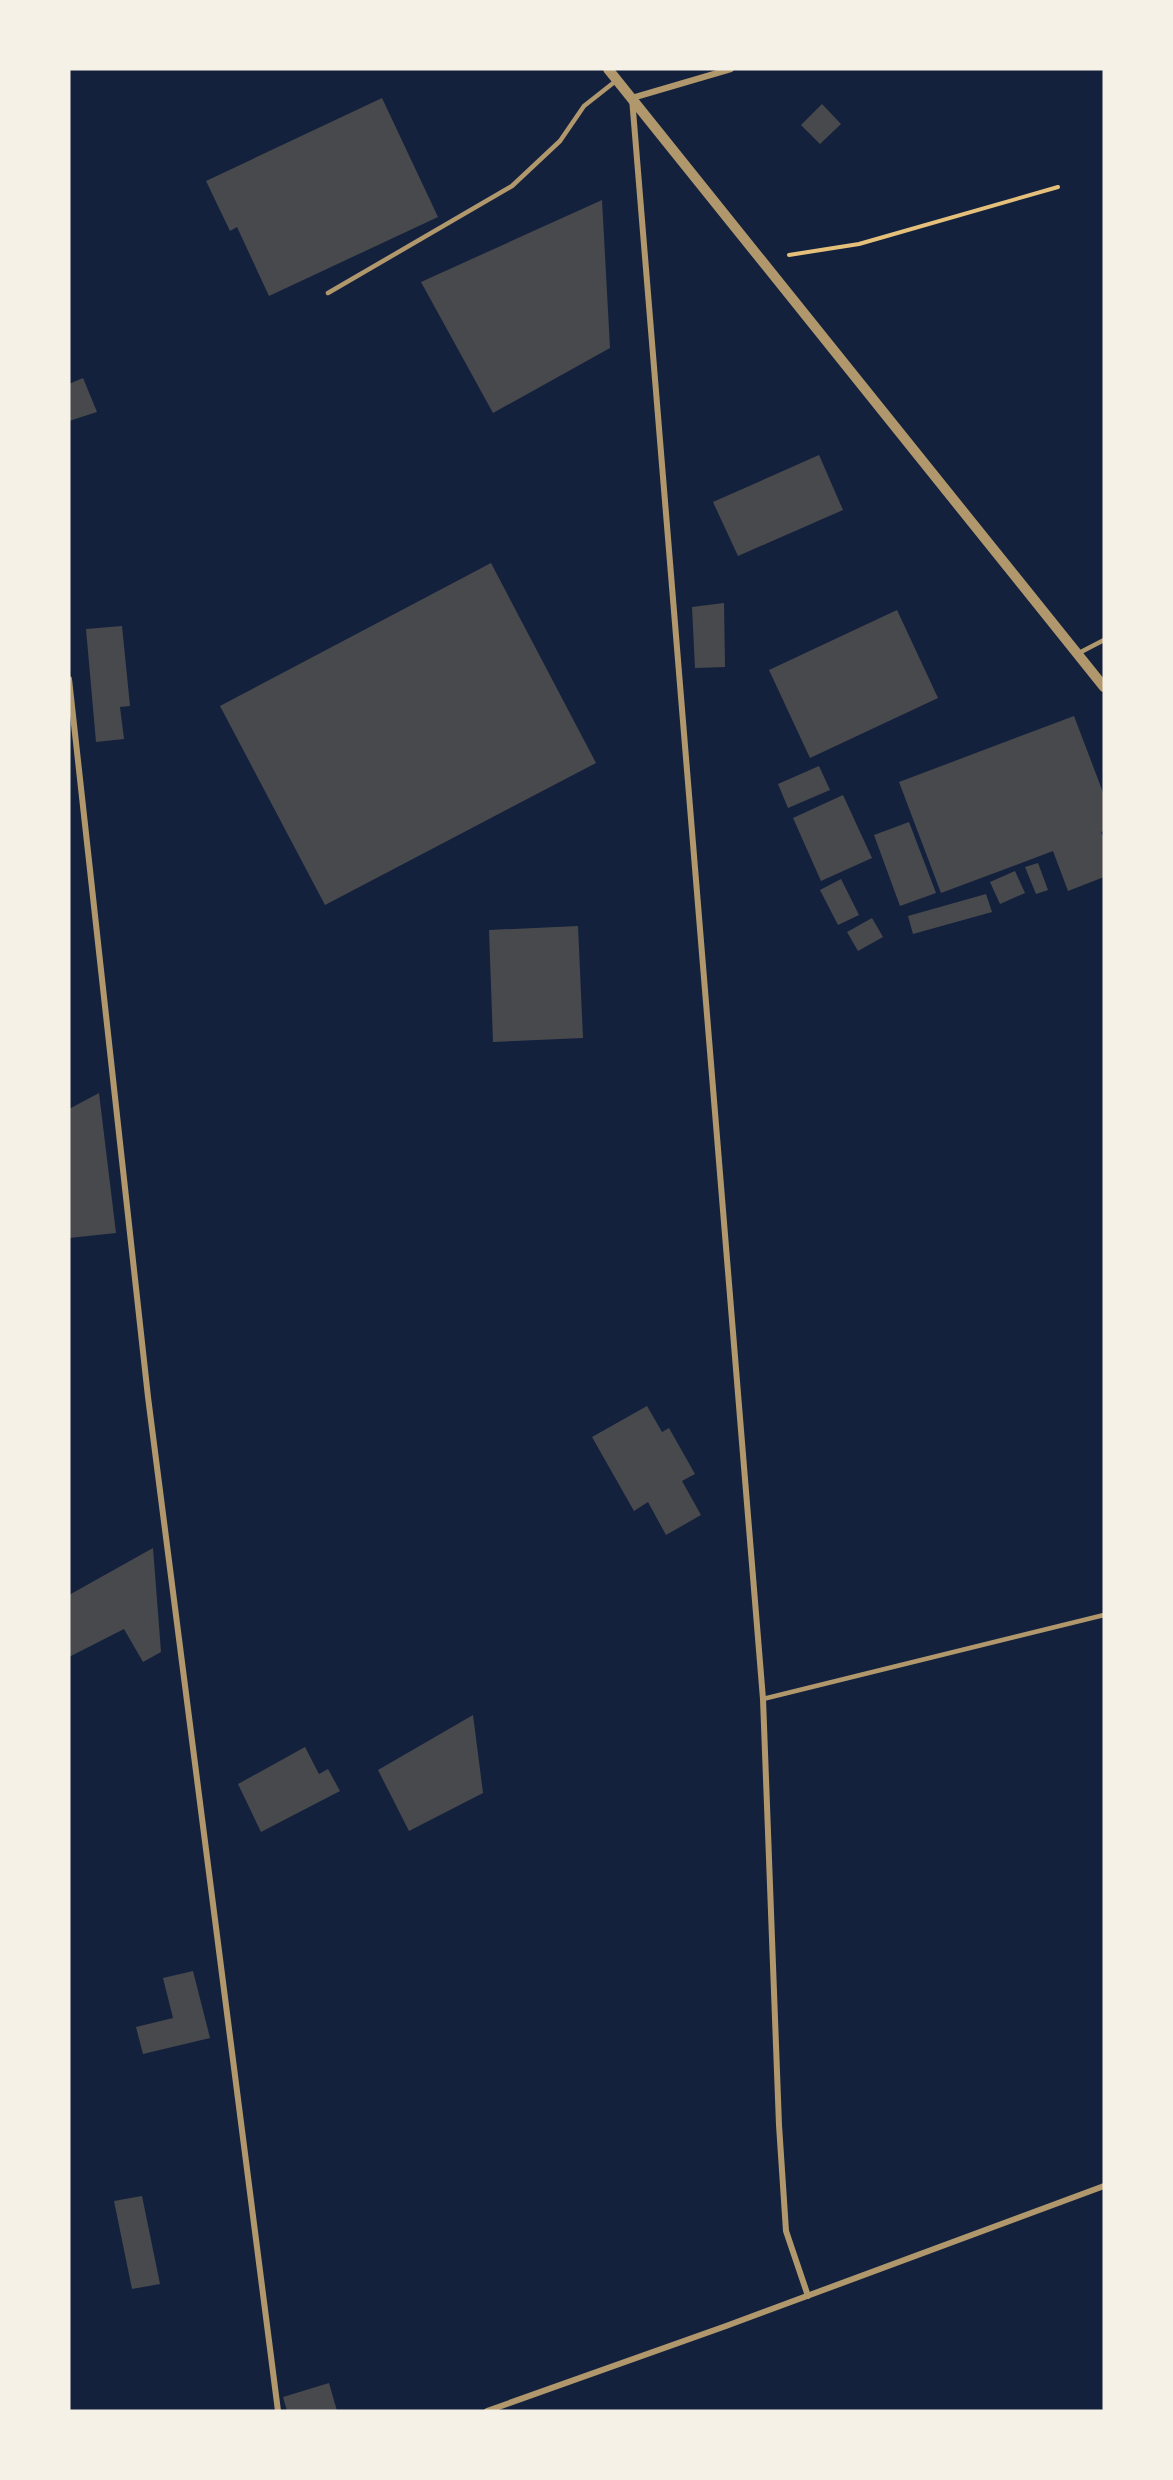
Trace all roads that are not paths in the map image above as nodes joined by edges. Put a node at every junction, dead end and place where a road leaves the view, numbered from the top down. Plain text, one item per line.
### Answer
1 (608, 69) edge
2 (731, 69) edge
3 (617, 80) junction
4 (632, 98) junction
5 (328, 293) dead end
6 (1104, 640) edge
7 (1077, 654) junction
8 (69, 679) edge
9 (1104, 687) edge
10 (1104, 1615) edge
11 (763, 1700) junction
12 (1104, 2186) edge
13 (808, 2296) junction
14 (278, 2411) edge
15 (487, 2411) edge

1 - 3 street
2 - 4 street
3 - 4 street
3 - 5 lane
4 - 7 street
4 - 11 street
6 - 7 lane
7 - 9 street
8 - 14 street
10 - 11 lane
11 - 13 street
12 - 13 street
13 - 15 street

